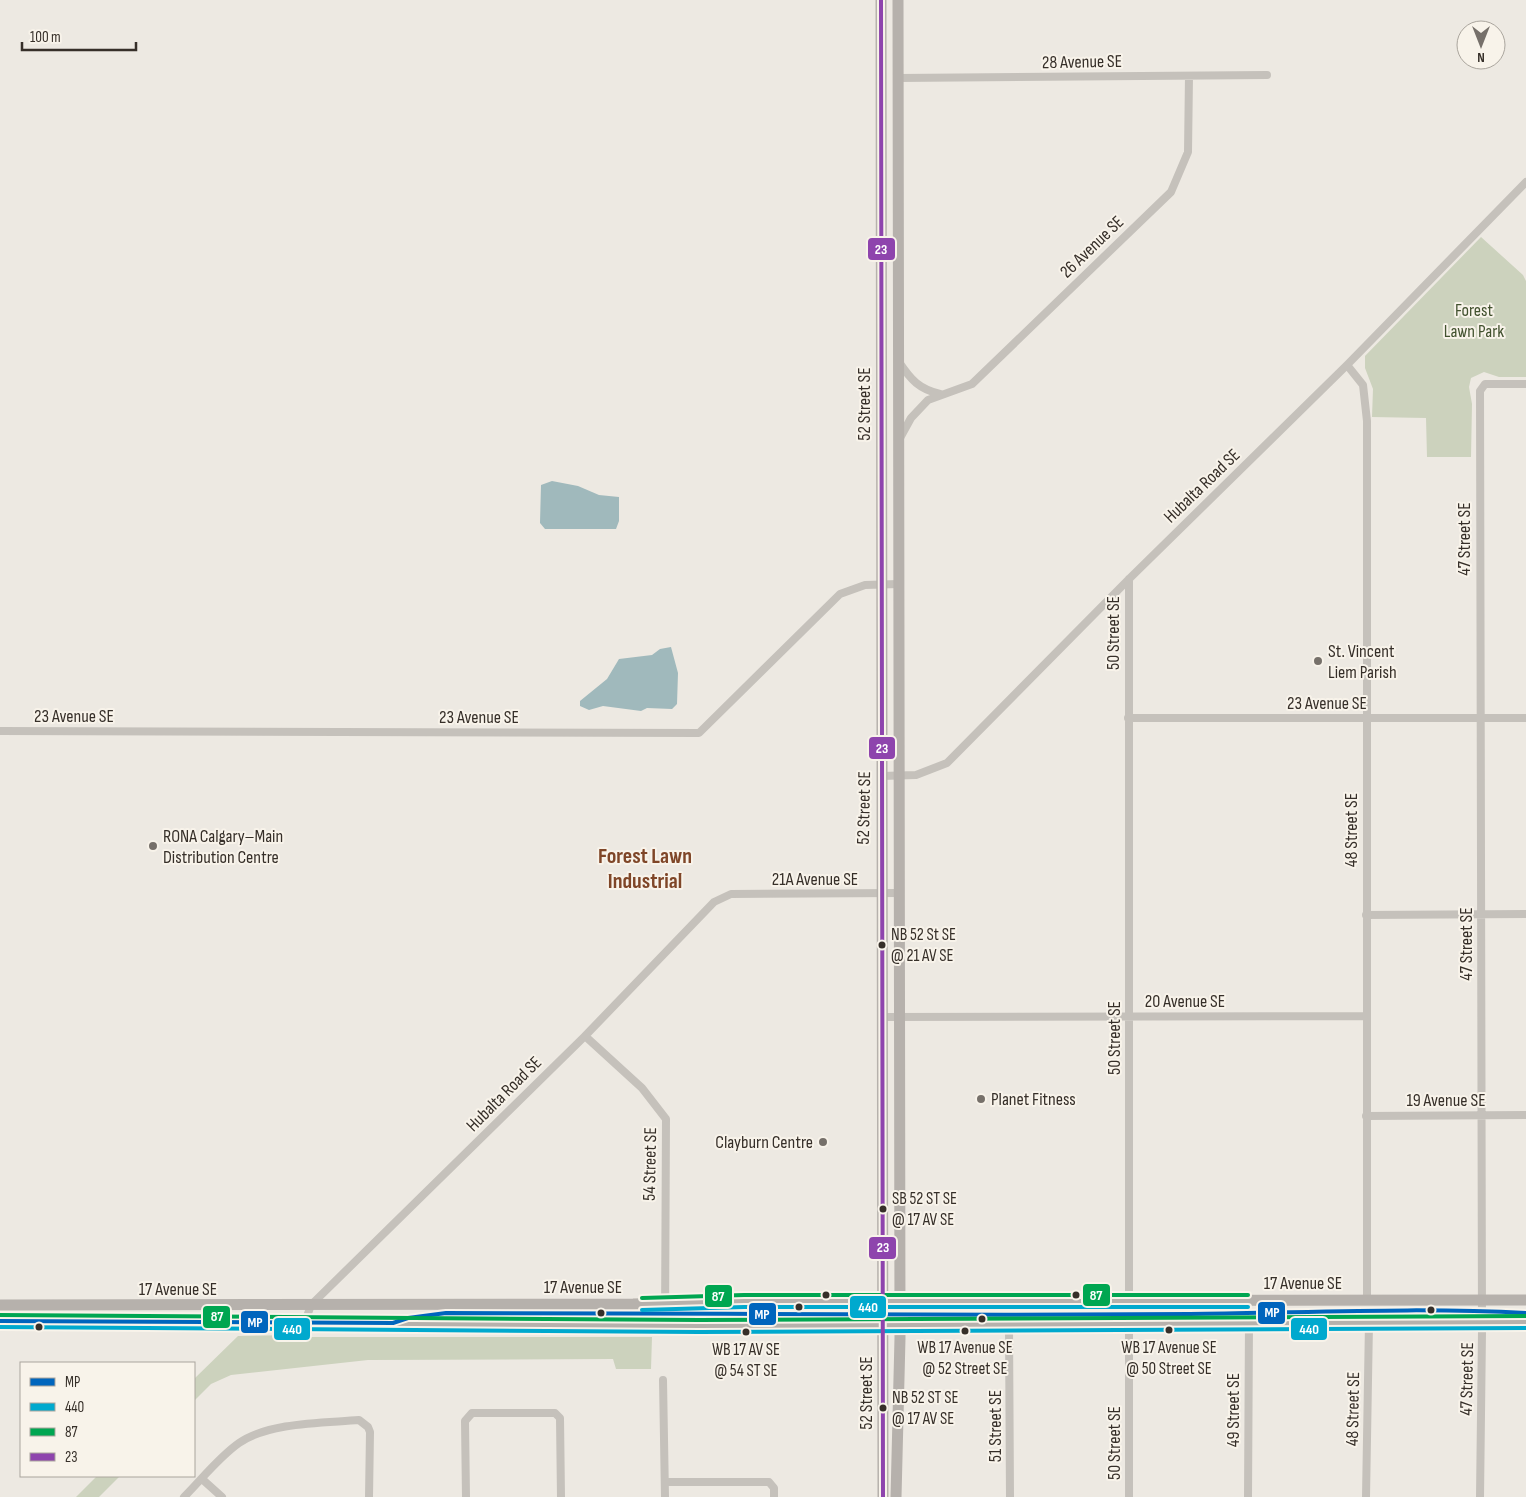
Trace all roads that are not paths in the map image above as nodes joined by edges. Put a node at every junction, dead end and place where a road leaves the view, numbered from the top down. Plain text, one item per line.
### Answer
1 (881, 0) edge
2 (898, 0) edge
3 (1267, 75) dead end
4 (1189, 76) junction
5 (898, 78) junction
6 (1526, 182) edge
7 (1523, 191) edge
8 (898, 361) junction
9 (1347, 365) junction
10 (1526, 384) edge
11 (940, 394) junction
12 (898, 441) junction
13 (1129, 578) junction
14 (882, 584) junction
15 (899, 584) junction
16 (1128, 718) junction
17 (1366, 718) junction
18 (1479, 718) junction
19 (1526, 718) edge
20 (0, 731) edge
21 (882, 776) junction
22 (898, 776) junction
23 (898, 893) junction
24 (731, 894) joint
25 (881, 894) junction
26 (1526, 914) edge
27 (1366, 915) junction
28 (1481, 915) junction
29 (1130, 1016) junction
30 (1366, 1016) junction
31 (884, 1017) junction
32 (899, 1017) junction
33 (585, 1036) junction
34 (1481, 1115) junction
35 (1526, 1115) edge
36 (1366, 1116) junction
37 (1367, 1300) junction
38 (1482, 1300) junction
39 (1526, 1300) edge
40 (884, 1301) junction
41 (900, 1301) junction
42 (1129, 1301) junction
43 (665, 1304) junction
44 (0, 1305) edge
45 (311, 1305) junction
46 (0, 1322) edge
47 (306, 1322) junction
48 (1249, 1322) junction
49 (1369, 1322) junction
50 (1482, 1322) junction
51 (1526, 1322) edge
52 (1130, 1325) junction
53 (665, 1326) junction
54 (884, 1326) junction
55 (900, 1326) junction
56 (1009, 1326) junction
57 (663, 1380) dead end
58 (202, 1479) junction
59 (665, 1482) junction
60 (184, 1497) edge
61 (222, 1497) edge
62 (369, 1497) edge
63 (466, 1497) edge
64 (561, 1497) edge
65 (665, 1497) edge
66 (774, 1497) edge
67 (883, 1497) edge
68 (896, 1497) edge
69 (1010, 1497) edge
70 (1129, 1497) edge
71 (1248, 1497) edge
72 (1366, 1497) edge
73 (1480, 1497) edge

1 - 14 main road, 52 Street SE
2 - 5 main road, 52 Street SE
3 - 4 street, 28 Avenue SE
4 - 5 street, 28 Avenue SE
4 - 11 street, 26 Avenue SE
5 - 8 main road, 52 Street SE
6 - 7 street, Hubalta Road SE
7 - 9 street, Hubalta Road SE
8 - 11 street
8 - 12 main road, 52 Street SE
9 - 13 street, Hubalta Road SE
9 - 17 street, 48 Street SE
10 - 18 street, 47 Street SE
11 - 12 street, 26 Avenue SE
12 - 15 main road, 52 Street SE
13 - 16 street, 50 Street SE
13 - 22 street, Hubalta Road SE
14 - 15 street, 23 Avenue SE
14 - 20 street, 23 Avenue SE
14 - 21 main road, 52 Street SE
15 - 22 main road, 52 Street SE
16 - 17 street, 23 Avenue SE
16 - 29 street, 50 Street SE
17 - 18 street, 23 Avenue SE
17 - 27 street, 48 Street SE
18 - 19 street, 23 Avenue SE
18 - 28 street, 47 Street SE
21 - 22 street, Hubalta Road SE
21 - 25 main road, 52 Street SE
22 - 23 main road, 52 Street SE
23 - 25 street, 21A Avenue SE
23 - 32 main road, 52 Street SE
24 - 25 street, 21A Avenue SE
24 - 33 street, Hubalta Road SE
25 - 31 main road, 52 Street SE
26 - 28 street
27 - 28 street
27 - 30 street, 48 Street SE
28 - 34 street, 47 Street SE
29 - 30 street, 20 Avenue SE
29 - 32 street, 20 Avenue SE
29 - 42 street, 50 Street SE
30 - 36 street, 48 Street SE
31 - 32 street, 20 Avenue SE
31 - 40 main road, 52 Street SE
32 - 41 main road, 52 Street SE
33 - 43 street, 54 Street SE
33 - 45 street, Hubalta Road SE
34 - 35 street, 19 Avenue SE
34 - 36 street, 19 Avenue SE
34 - 38 street, 47 Street SE
36 - 37 street, 48 Street SE
37 - 38 main road, 17 Avenue SE
37 - 42 main road, 17 Avenue SE
38 - 39 main road, 17 Avenue SE
38 - 50 street, 47 Street SE
40 - 41 main road, 17 Avenue SE
40 - 43 main road, 17 Avenue SE
40 - 54 main road, 52 Street SE
41 - 42 main road, 17 Avenue SE
41 - 55 main road, 52 Street SE
42 - 52 street, 50 Street SE
43 - 45 main road, 17 Avenue SE
43 - 53 street, 54 Street SE
44 - 45 main road, 17 Avenue SE
45 - 47 street, Hubalta Road SE
46 - 47 main road, 17 Avenue SE
47 - 53 main road, 17 Avenue SE
48 - 49 main road, 17 Avenue SE
48 - 52 main road, 17 Avenue SE
48 - 71 street, 49 Street SE
49 - 50 main road, 17 Avenue SE
49 - 72 street, 48 Street SE
50 - 51 main road, 17 Avenue SE
50 - 73 street, 47 Street SE
52 - 56 main road, 17 Avenue SE
52 - 70 street, 50 Street SE
53 - 54 main road, 17 Avenue SE
54 - 55 main road, 17 Avenue SE
54 - 67 main road, 52 Street SE
55 - 56 main road, 17 Avenue SE
55 - 68 main road, 52 Street SE
56 - 69 street, 51 Street SE
57 - 59 street
58 - 60 street
58 - 61 street
58 - 62 street
59 - 65 street
59 - 66 street
63 - 64 street

